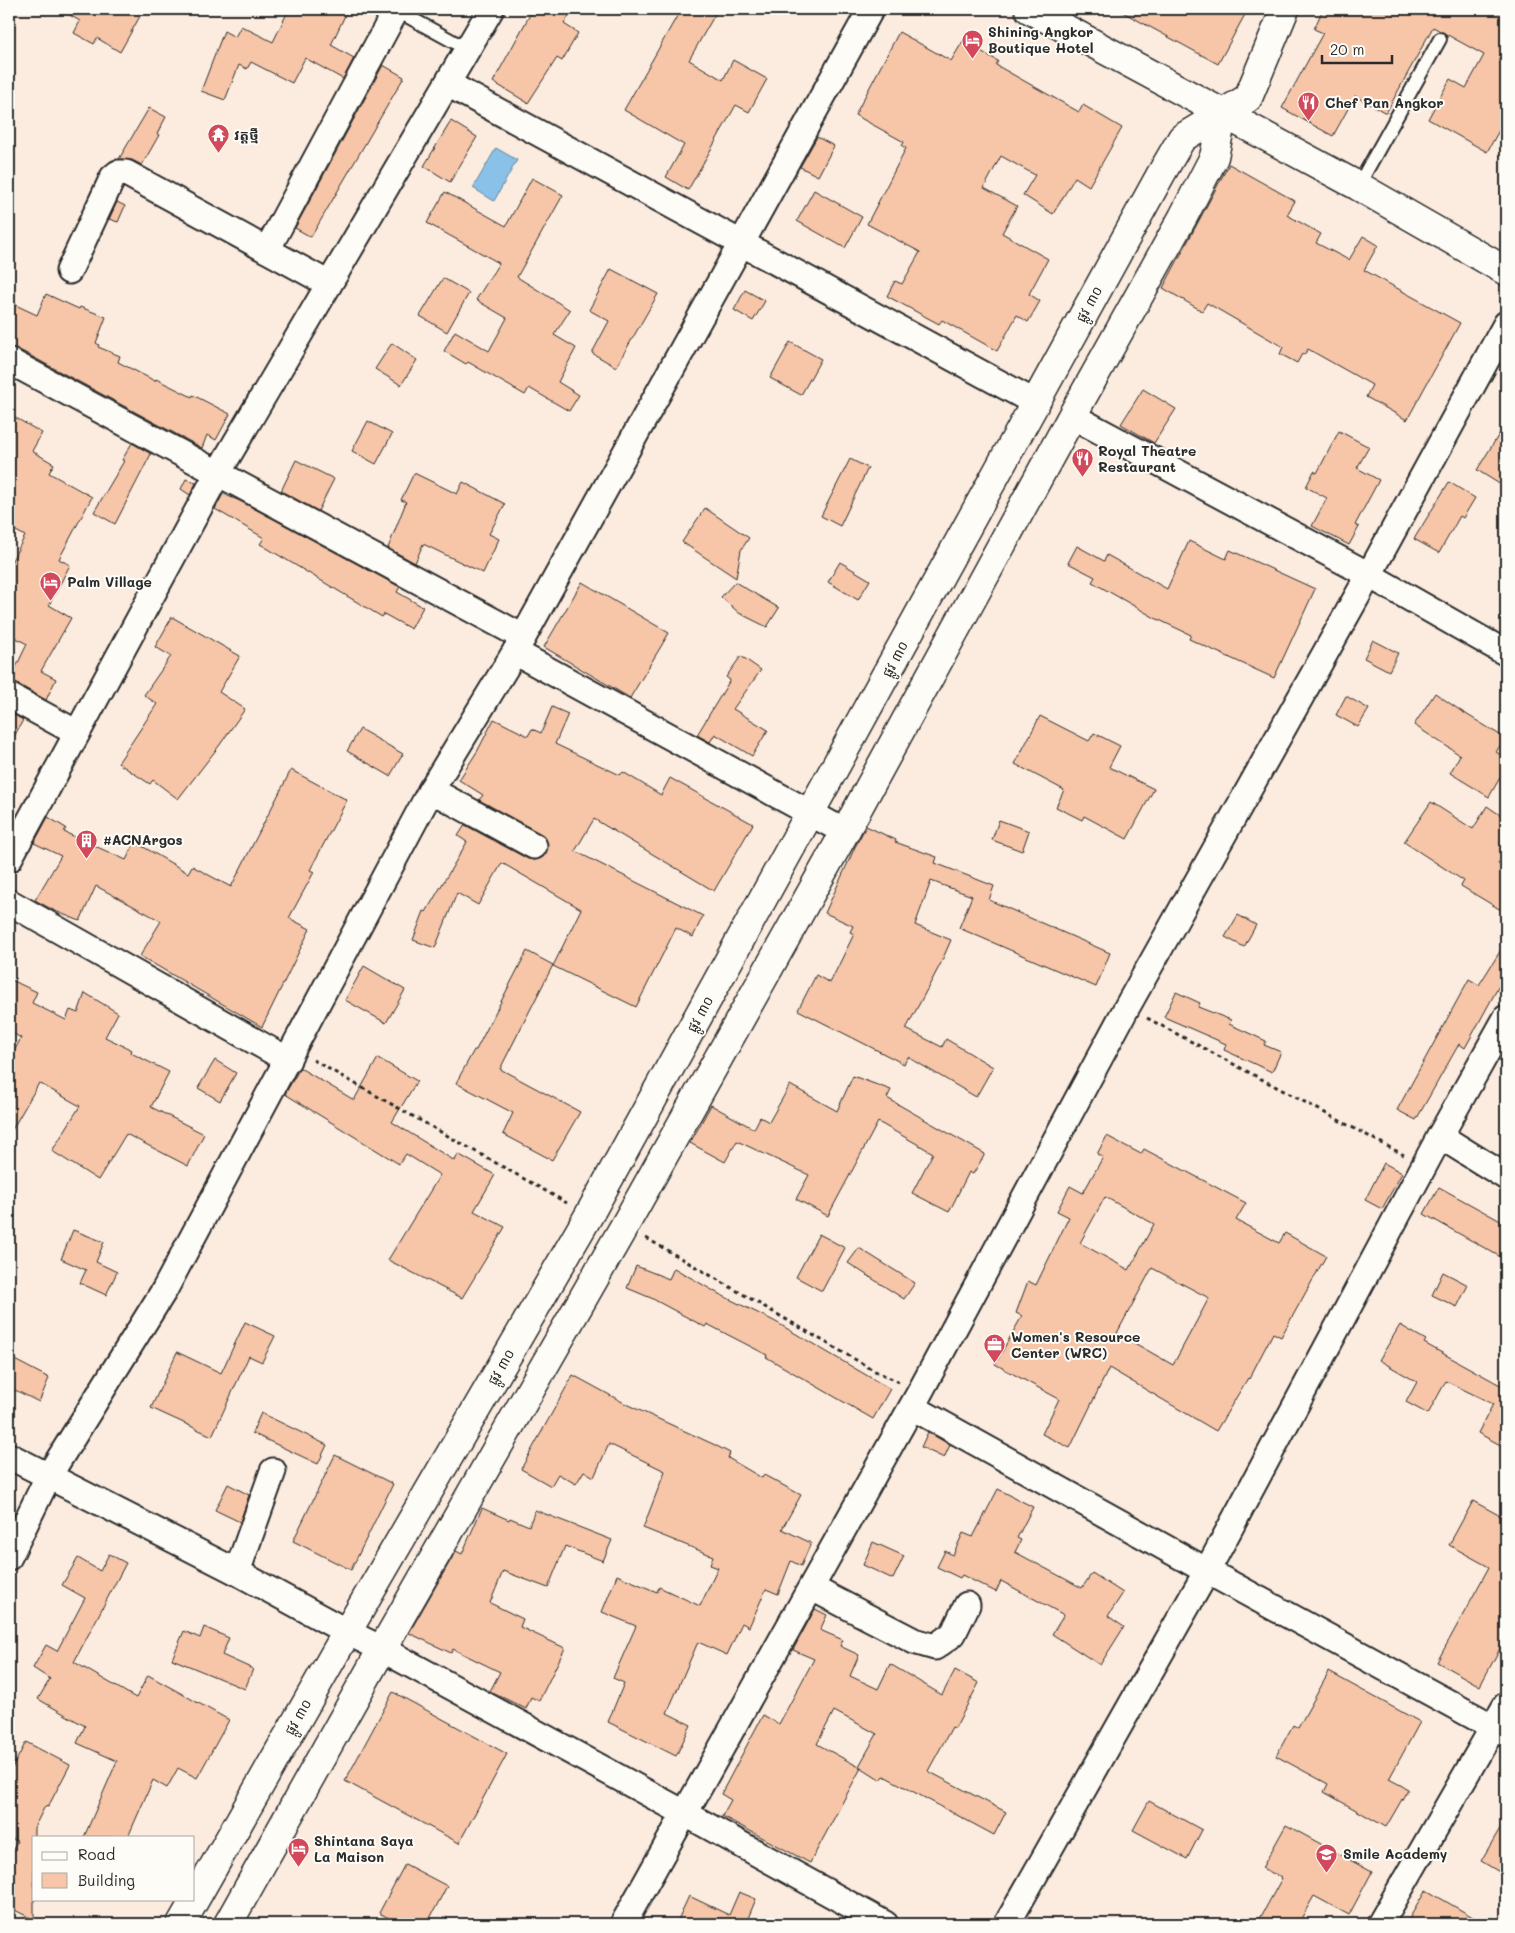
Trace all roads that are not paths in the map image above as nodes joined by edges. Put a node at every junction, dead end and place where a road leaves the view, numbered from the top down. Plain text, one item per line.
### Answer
1 (395, 9) edge
2 (491, 9) edge
3 (871, 9) edge
4 (1029, 9) edge
5 (1285, 9) edge
6 (1440, 40) dead end
7 (467, 49) junction
8 (448, 84) junction
9 (1223, 113) junction
10 (1358, 186) junction
11 (742, 244) junction
12 (267, 250) junction
13 (69, 271) dead end
14 (1506, 272) edge
15 (329, 284) junction
16 (1506, 324) edge
17 (9, 361) edge
18 (1034, 402) junction
19 (1072, 416) junction
20 (218, 473) junction
21 (1369, 575) junction
22 (519, 644) junction
23 (1506, 653) edge
24 (9, 696) edge
25 (77, 733) junction
26 (431, 790) junction
27 (811, 814) junction
28 (845, 832) junction
29 (534, 846) dead end
30 (9, 859) edge
31 (9, 902) edge
32 (1506, 1018) edge
33 (291, 1055) junction
34 (1440, 1136) junction
35 (1506, 1177) edge
36 (916, 1399) junction
37 (9, 1456) edge
38 (273, 1471) dead end
39 (48, 1477) junction
40 (9, 1557) edge
41 (1207, 1571) junction
42 (237, 1572) junction
43 (812, 1588) junction
44 (967, 1605) dead end
45 (347, 1632) junction
46 (382, 1649) junction
47 (1506, 1705) edge
48 (1500, 1730) edge
49 (686, 1814) junction
50 (195, 1898) edge
51 (194, 1900) edge
52 (180, 1924) edge
53 (228, 1924) edge
54 (623, 1924) edge
55 (885, 1924) edge
56 (1007, 1924) edge
57 (1380, 1924) edge

1 - 7 lane
1 - 12 street
2 - 7 street
3 - 11 street
4 - 9 street
5 - 9 street, ផ្លូវ ៣០
6 - 10 lane
7 - 8 street
8 - 11 street
8 - 15 street
9 - 10 street
9 - 18 street, ផ្លូវ ៣០
9 - 19 street
10 - 14 street
11 - 18 street
11 - 22 street
12 - 13 street
12 - 15 street
15 - 20 street
16 - 21 street
17 - 20 street
18 - 27 street, ផ្លូវ ៣០
19 - 21 street
19 - 28 street
20 - 22 street
20 - 25 street
21 - 23 street
21 - 36 street
22 - 26 street
22 - 27 street
24 - 25 street
25 - 30 street
26 - 29 street
26 - 33 street
27 - 28 street
27 - 45 street, ផ្លូវ ៣០
28 - 46 street
31 - 33 street
32 - 34 street
33 - 39 street
34 - 35 street
34 - 41 street
36 - 41 street
36 - 43 street
37 - 39 street
38 - 42 street
39 - 40 street
39 - 42 street
41 - 48 street
41 - 56 street
42 - 45 street
43 - 44 street
43 - 49 street
45 - 46 street
45 - 50 street, ផ្លូវ ៣០
46 - 49 street
46 - 53 street
47 - 48 street
48 - 57 street
49 - 54 street
49 - 55 street
51 - 52 street, ផ្លូវ ៣០

